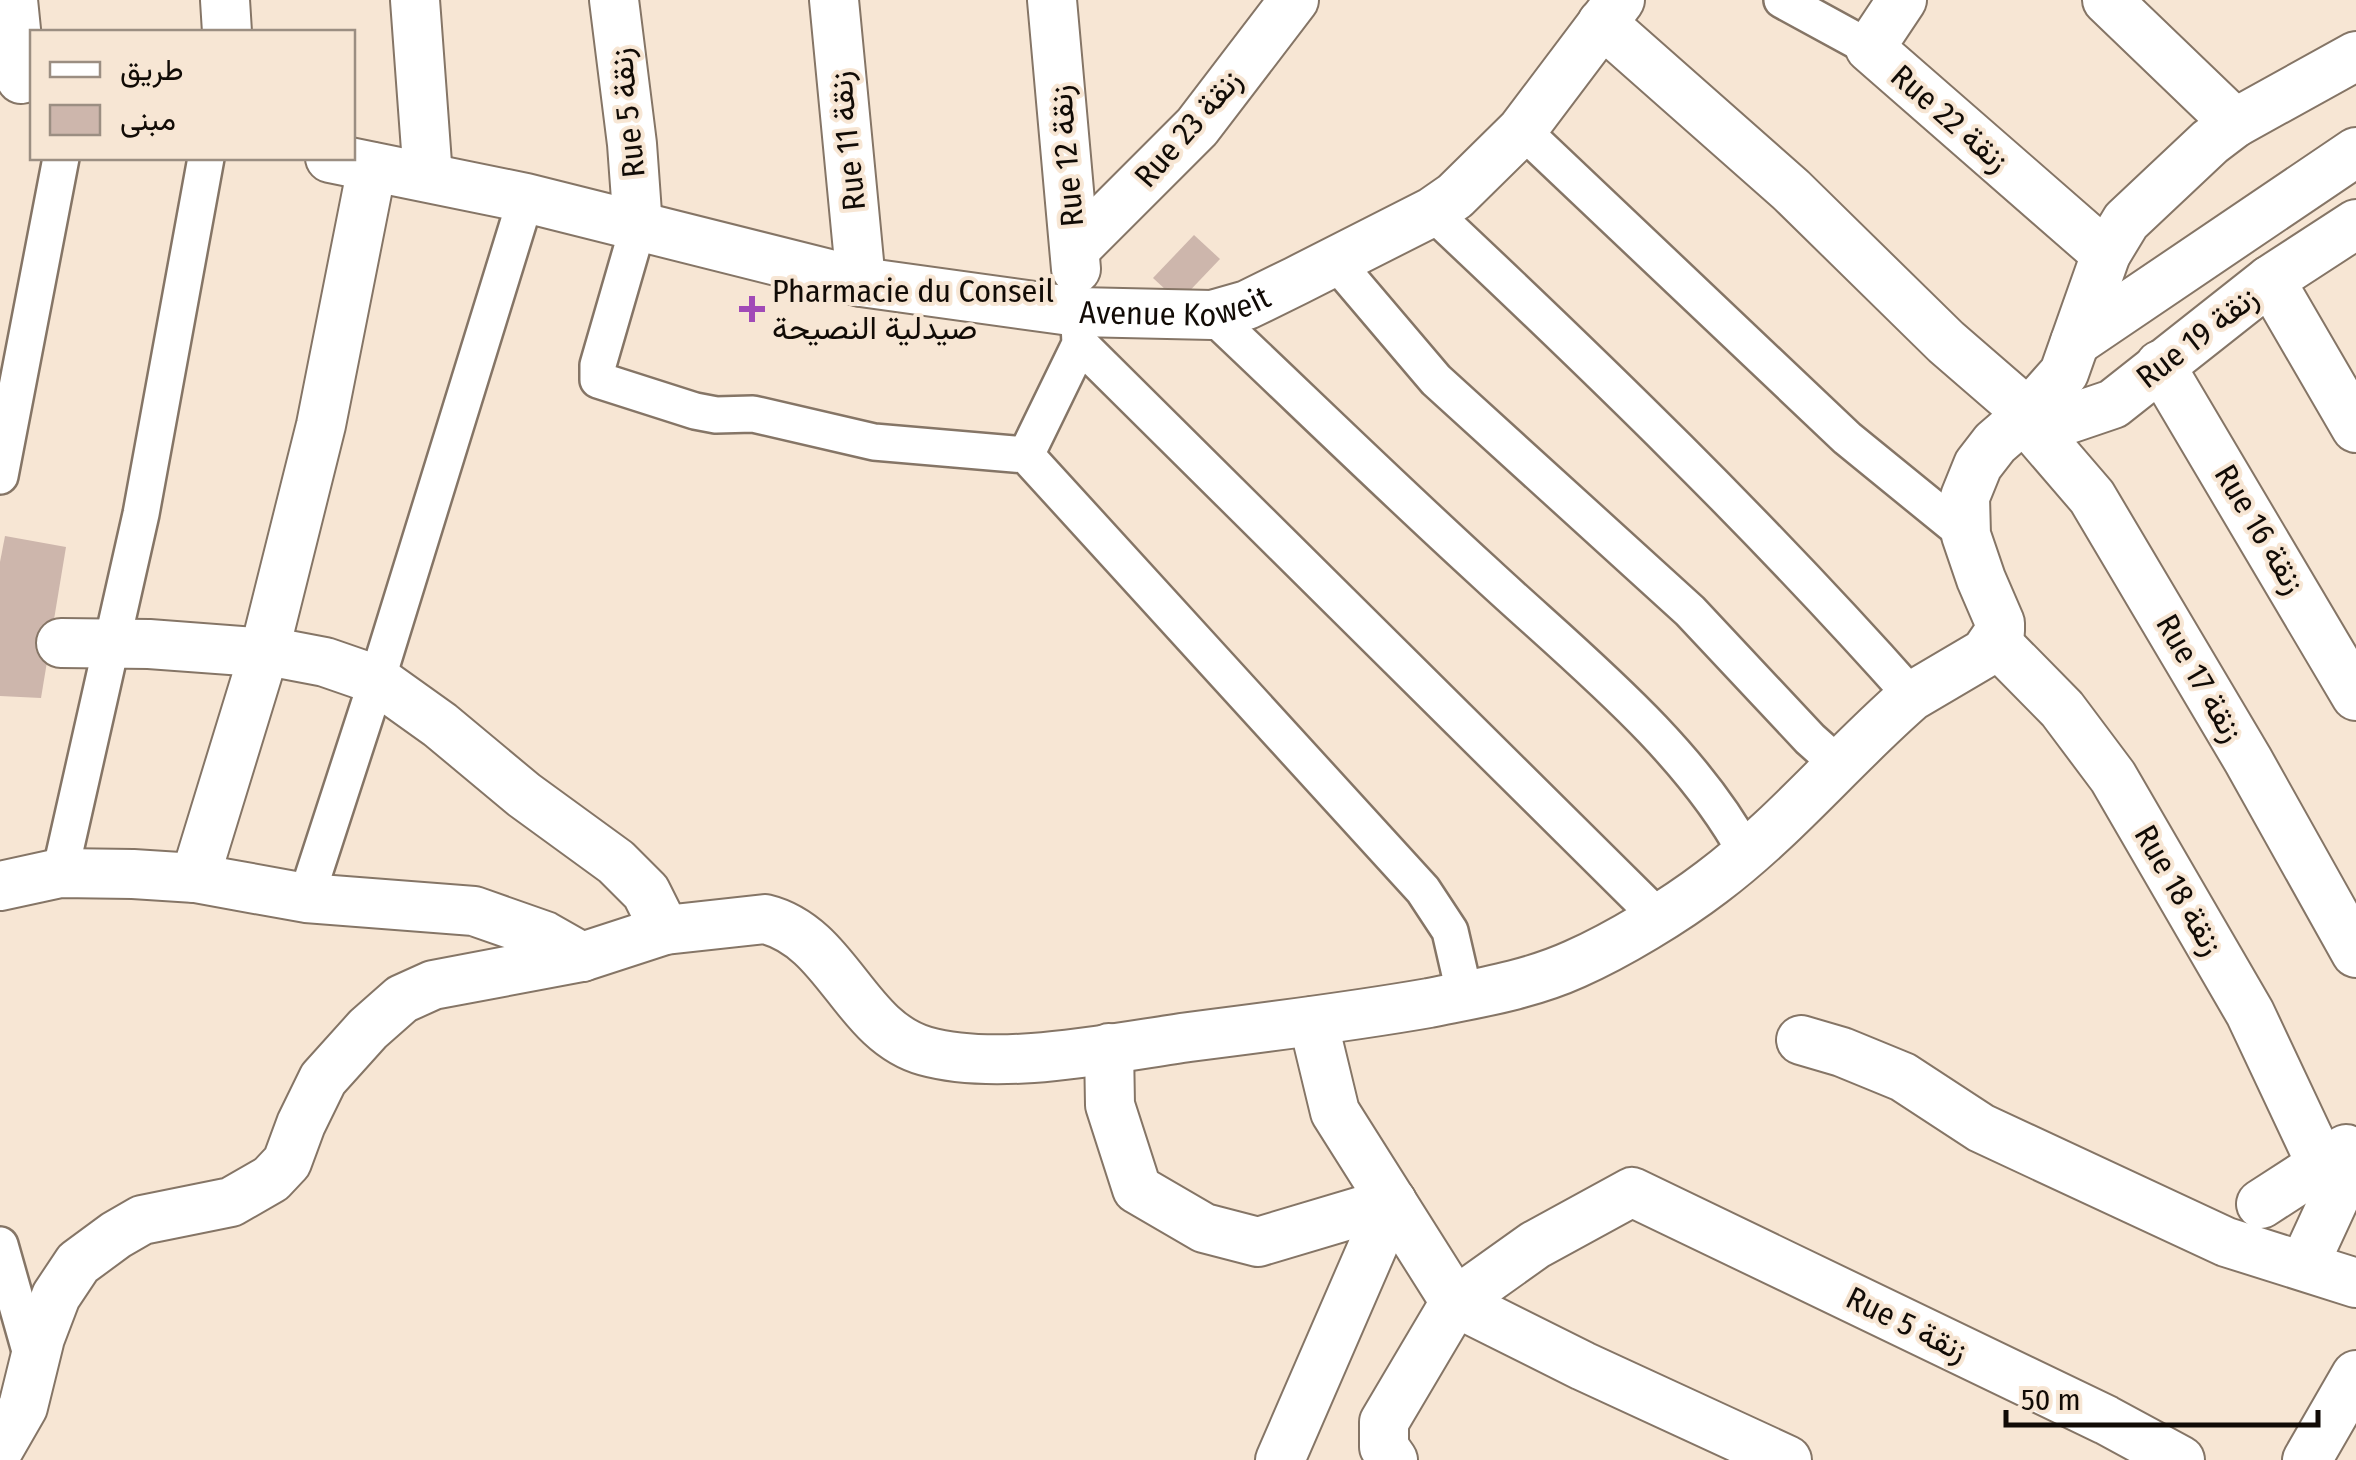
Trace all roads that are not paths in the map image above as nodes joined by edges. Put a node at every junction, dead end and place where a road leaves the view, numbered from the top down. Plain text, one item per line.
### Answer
1 (12, 0) edge
2 (225, 0) edge
3 (415, 0) edge
4 (614, 0) edge
5 (834, 0) edge
6 (1052, 0) edge
7 (1294, 0) edge
8 (1782, 0) edge
9 (1902, 0) edge
10 (2107, 0) edge
11 (1611, 12) edge
12 (227, 30) edge
13 (1870, 48) junction
14 (2356, 56) edge
15 (18, 79) edge
16 (2236, 123) junction
17 (1522, 130) junction
18 (2356, 152) edge
19 (61, 160) edge
20 (206, 160) edge
21 (351, 162) edge
22 (428, 176) junction
23 (526, 198) junction
24 (1432, 212) junction
25 (2356, 224) edge
26 (638, 227) junction
27 (1075, 250) junction
28 (2106, 254) junction
29 (1334, 260) junction
30 (2270, 280) junction
31 (861, 282) junction
32 (1212, 315) junction
33 (1079, 328) junction
34 (2075, 342) junction
35 (2160, 365) junction
36 (2026, 415) junction
37 (2356, 428) edge
38 (1026, 455) junction
39 (0, 476) edge
40 (1966, 535) junction
41 (1996, 642) junction
42 (61, 643) dead end
43 (110, 644) junction
44 (264, 653) junction
45 (377, 680) junction
46 (1912, 696) junction
47 (2356, 696) edge
48 (1838, 764) junction
49 (1746, 853) junction
50 (60, 872) junction
51 (194, 878) junction
52 (0, 886) edge
53 (306, 898) junction
54 (1657, 916) junction
55 (665, 930) junction
56 (2356, 952) edge
57 (582, 957) junction
58 (1465, 996) junction
59 (1312, 1021) junction
60 (1801, 1040) dead end
61 (1109, 1048) junction
62 (2345, 1154) edge
63 (1392, 1202) junction
64 (2261, 1204) dead end
65 (0, 1245) edge
66 (2304, 1265) junction
67 (2356, 1283) edge
68 (1455, 1302) junction
69 (34, 1366) junction
70 (2356, 1375) edge
71 (0, 1447) edge
72 (1280, 1460) edge
73 (1392, 1460) edge
74 (1787, 1460) edge
75 (2180, 1460) edge
76 (2307, 1460) edge

1 - 15 street
2 - 12 street
3 - 22 street
4 - 26 street, Rue 5 زنقة
5 - 31 street, Rue 11 زنقة
6 - 27 street, Rue 12 زنقة
7 - 27 street, Rue 23 زنقة
8 - 13 street, Rue 22 زنقة
9 - 13 street
10 - 16 street
11 - 17 street, Avenue Koweit
11 - 36 street, Rue 17 زنقة
13 - 28 street, Rue 22 زنقة
14 - 16 street
16 - 28 street
17 - 24 street, Avenue Koweit
17 - 40 street
18 - 34 street
19 - 39 street
20 - 43 street
21 - 22 street, Avenue Koweit
21 - 44 street
22 - 23 street, Avenue Koweit
23 - 26 street, Avenue Koweit
23 - 45 street
24 - 29 street, Avenue Koweit
24 - 46 street
25 - 30 street, Rue 19 زنقة
26 - 31 street, Avenue Koweit
26 - 38 street
27 - 33 street, Rue 12 زنقة
28 - 34 street
29 - 32 street, Avenue Koweit
29 - 48 street
30 - 35 street, Rue 19 زنقة
30 - 37 street
31 - 33 street, Avenue Koweit
32 - 33 street, Avenue Koweit
32 - 49 street
33 - 38 street
33 - 54 street
34 - 36 street
35 - 36 street, Rue 19 زنقة
35 - 47 street, Rue 16 زنقة
36 - 40 street
36 - 56 street, Rue 17 زنقة
38 - 58 street
40 - 41 street
41 - 46 street
41 - 62 street, Rue 18 زنقة
42 - 43 street
43 - 44 street
43 - 50 street
44 - 45 street
44 - 51 street
45 - 53 street
45 - 55 street
46 - 48 street
48 - 49 street
49 - 54 street
50 - 51 street
50 - 52 street
51 - 53 street
53 - 57 street
54 - 58 street
55 - 57 street
55 - 61 street
57 - 69 street
58 - 59 street
59 - 61 street
59 - 63 street
60 - 66 street
61 - 63 street
62 - 64 street
62 - 66 street
63 - 68 street
63 - 72 street
65 - 69 street
66 - 67 street
68 - 73 street
68 - 74 street
68 - 75 street, Rue 5 زنقة
69 - 71 street
70 - 76 street

